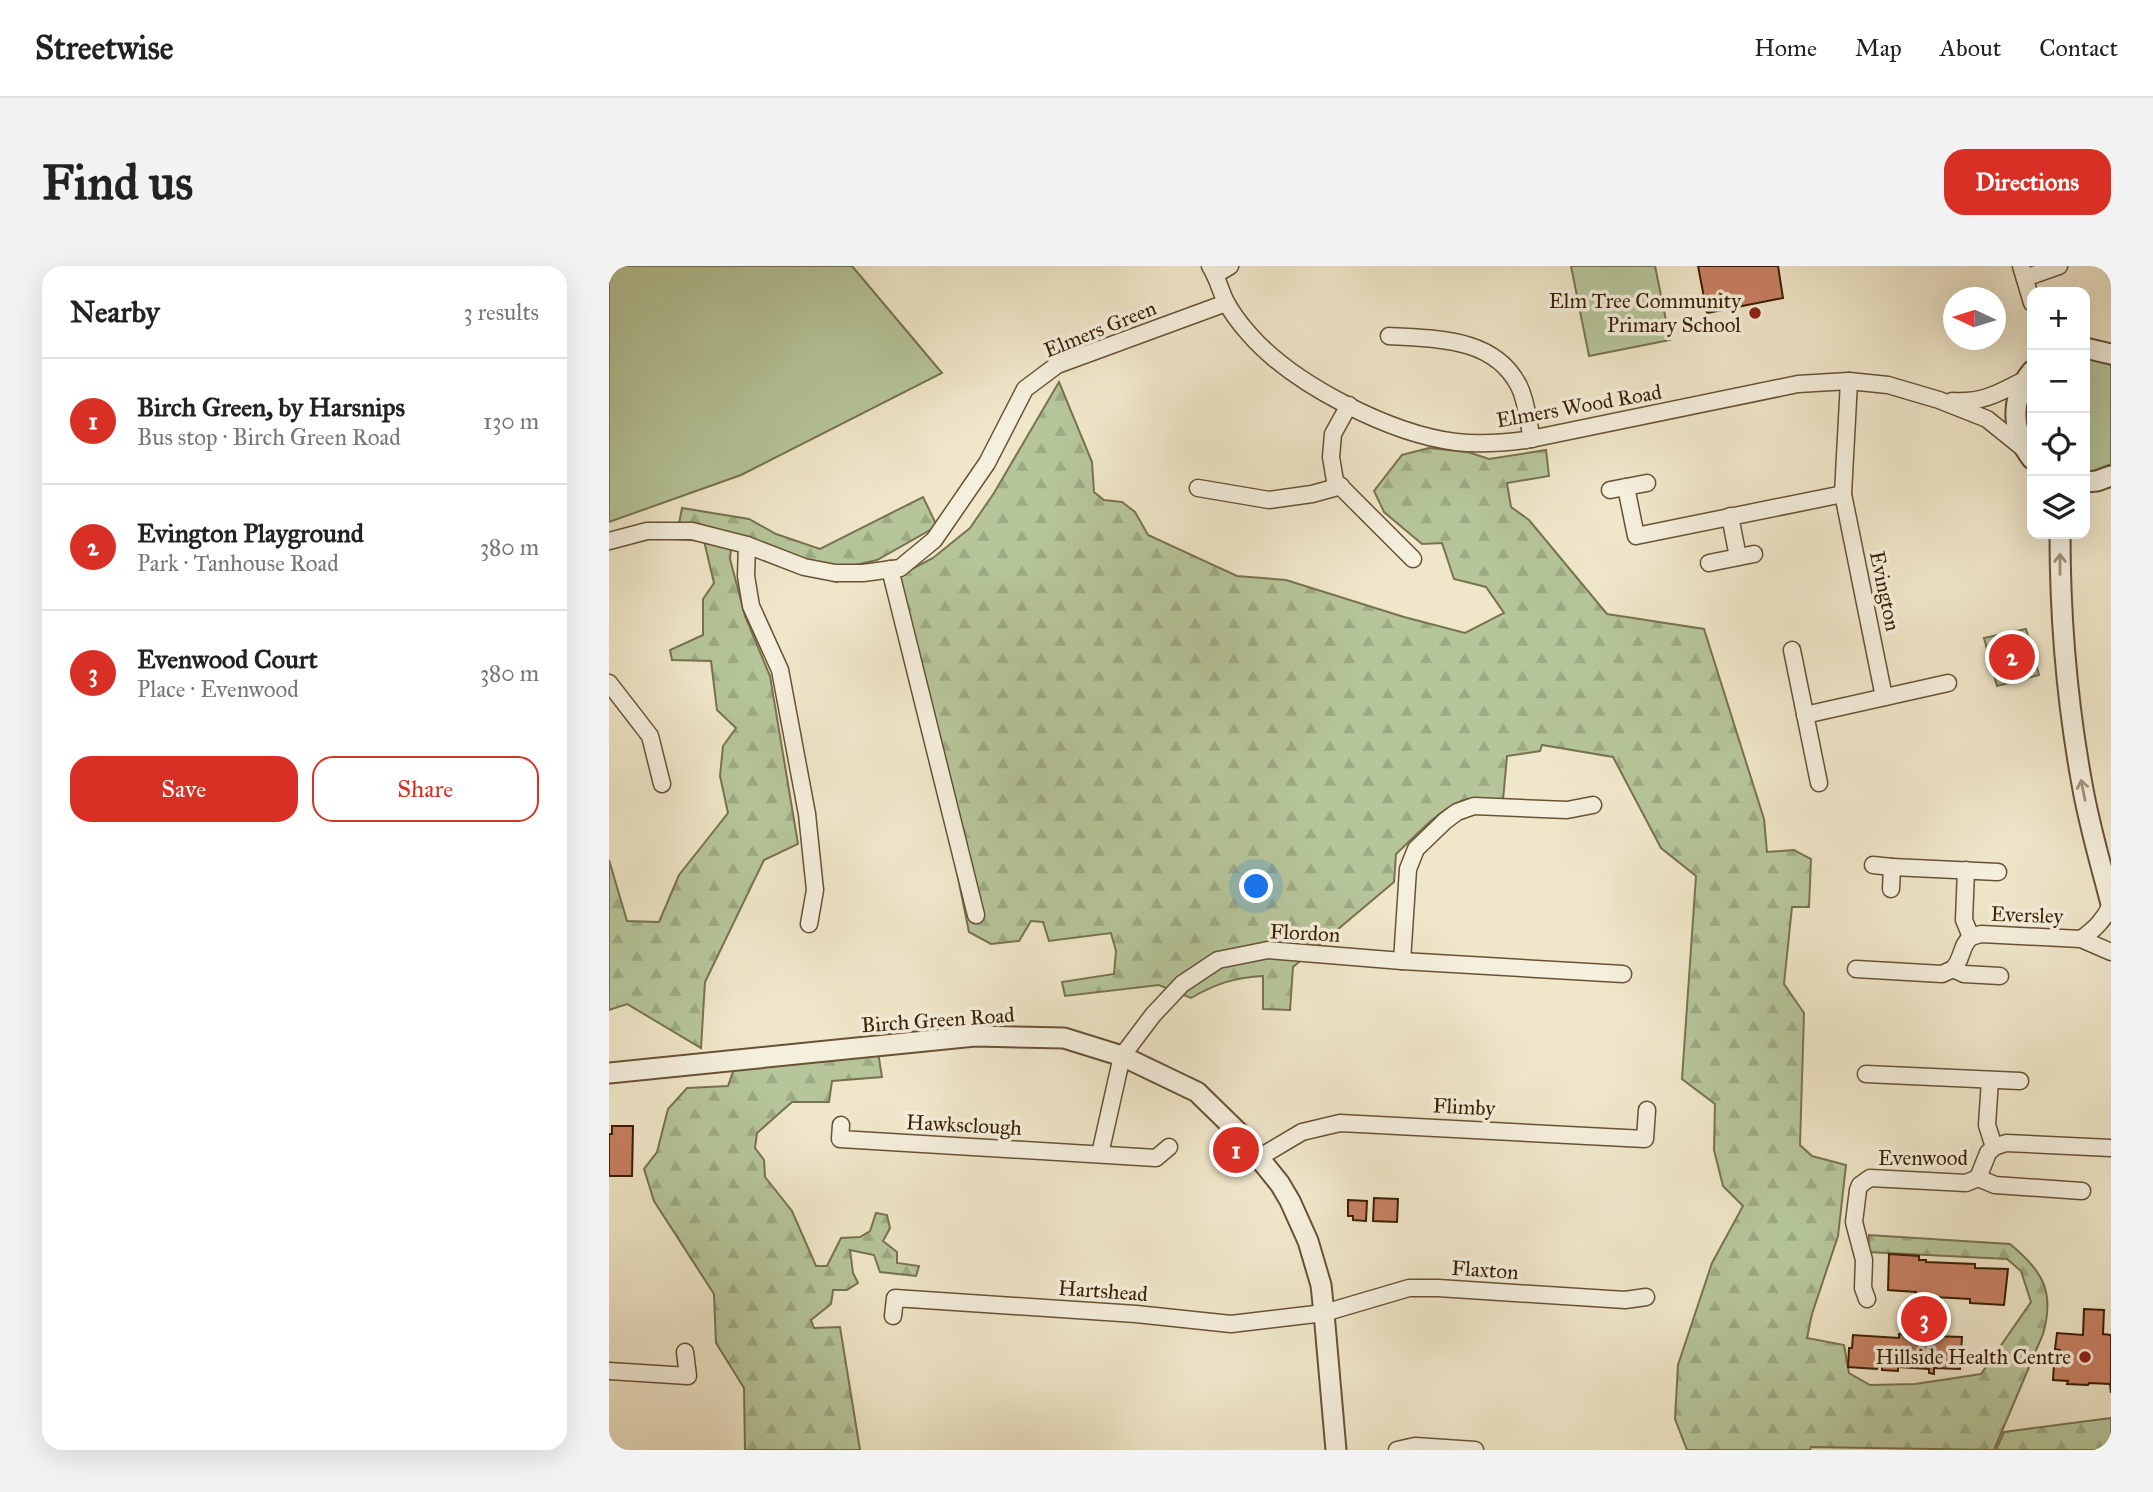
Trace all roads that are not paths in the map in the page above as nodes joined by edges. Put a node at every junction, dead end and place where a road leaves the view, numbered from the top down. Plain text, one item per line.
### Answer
1 (1230, 266) edge
2 (2059, 266) edge
3 (1213, 271) edge
4 (2023, 272) edge
5 (1226, 303) junction
6 (1389, 336) dead end
7 (1416, 338) junction
8 (2111, 344) edge
9 (2090, 348) edge
10 (2090, 349) edge
11 (2111, 354) edge
12 (1415, 355) dead end
13 (2027, 376) edge
14 (2027, 379) edge
15 (1849, 381) junction
16 (1939, 400) junction
17 (1349, 405) junction
18 (1531, 439) junction
19 (2027, 451) edge
20 (2027, 452) edge
21 (2111, 476) edge
22 (2090, 482) edge
23 (1647, 483) dead end
24 (1341, 486) junction
25 (1198, 488) dead end
26 (1843, 494) junction
27 (1730, 516) junction
28 (2060, 539) edge
29 (609, 541) edge
30 (747, 545) junction
31 (1413, 559) dead end
32 (1709, 563) dead end
33 (890, 569) junction
34 (1792, 650) dead end
35 (609, 683) edge
36 (1948, 683) dead end
37 (1884, 697) junction
38 (1805, 715) junction
39 (1819, 783) dead end
40 (662, 784) dead end
41 (1593, 805) dead end
42 (1874, 865) dead end
43 (1892, 867) junction
44 (1966, 870) junction
45 (1998, 872) dead end
46 (1891, 889) dead end
47 (2111, 905) edge
48 (976, 915) dead end
49 (809, 923) dead end
50 (1971, 937) junction
51 (2081, 939) junction
52 (2111, 952) edge
53 (1402, 961) junction
54 (1856, 969) dead end
55 (1953, 969) junction
56 (1623, 974) dead end
57 (2000, 976) dead end
58 (1122, 1056) junction
59 (609, 1073) edge
60 (1866, 1074) dead end
61 (1990, 1080) junction
62 (2020, 1082) dead end
63 (1647, 1110) dead end
64 (841, 1125) dead end
65 (1169, 1147) dead end
66 (1994, 1147) junction
67 (2111, 1148) edge
68 (1100, 1154) junction
69 (1259, 1157) junction
70 (1978, 1178) junction
71 (2082, 1191) dead end
72 (1646, 1297) dead end
73 (1867, 1299) dead end
74 (1324, 1313) junction
75 (893, 1316) dead end
76 (685, 1352) dead end
77 (609, 1371) edge
78 (1336, 1450) edge
79 (1397, 1450) edge
80 (1475, 1450) edge

1 - 3 street
2 - 4 street
3 - 5 street
5 - 17 street, Elmers Wood Road
5 - 33 street, Elmers Green
6 - 7 street
7 - 12 street
7 - 18 street
8 - 9 street
10 - 11 street
13 - 16 street, Elmers Wood Road
14 - 19 street
15 - 16 street, Elmers Wood Road
15 - 18 street, Elmers Wood Road
15 - 26 street, Evington
16 - 20 street, Elmers Wood Road
17 - 18 street, Elmers Wood Road
17 - 24 street
21 - 22 street
23 - 27 street
24 - 25 street
24 - 31 street
26 - 27 street
26 - 37 street, Evington
27 - 32 street
47 -> 28 street
29 - 30 street, Elmers Green
30 - 33 street, Elmers Green
30 - 49 street
33 - 48 street
34 - 38 street
35 - 40 street
36 - 37 street
37 - 38 street
38 - 39 street
41 - 53 street
42 - 43 street, Eversley
43 - 44 street, Eversley
43 - 46 street
44 - 45 street, Eversley
44 - 50 street, Eversley
47 - 51 street, Eversley
50 - 51 street, Eversley
50 - 55 street, Eversley
51 - 52 street, Eversley
53 - 56 street, Flordon
53 - 58 street, Flordon
54 - 55 street
55 - 57 street
58 - 59 street, Birch Green Road
58 - 68 street
58 - 69 street, Birch Green Road
60 - 61 street
61 - 62 street
61 - 66 street, Evenwood
63 - 69 street, Flimby
64 - 68 street, Hawksclough
65 - 68 street, Hawksclough
66 - 67 street, Evenwood
66 - 70 street, Evenwood
69 - 74 street, Birch Green Road
70 - 71 street, Evenwood
70 - 73 street, Evenwood
72 - 74 street, Flaxton
74 - 75 street, Hartshead
74 - 78 street, Birch Green Road
76 - 77 street
79 - 80 street

